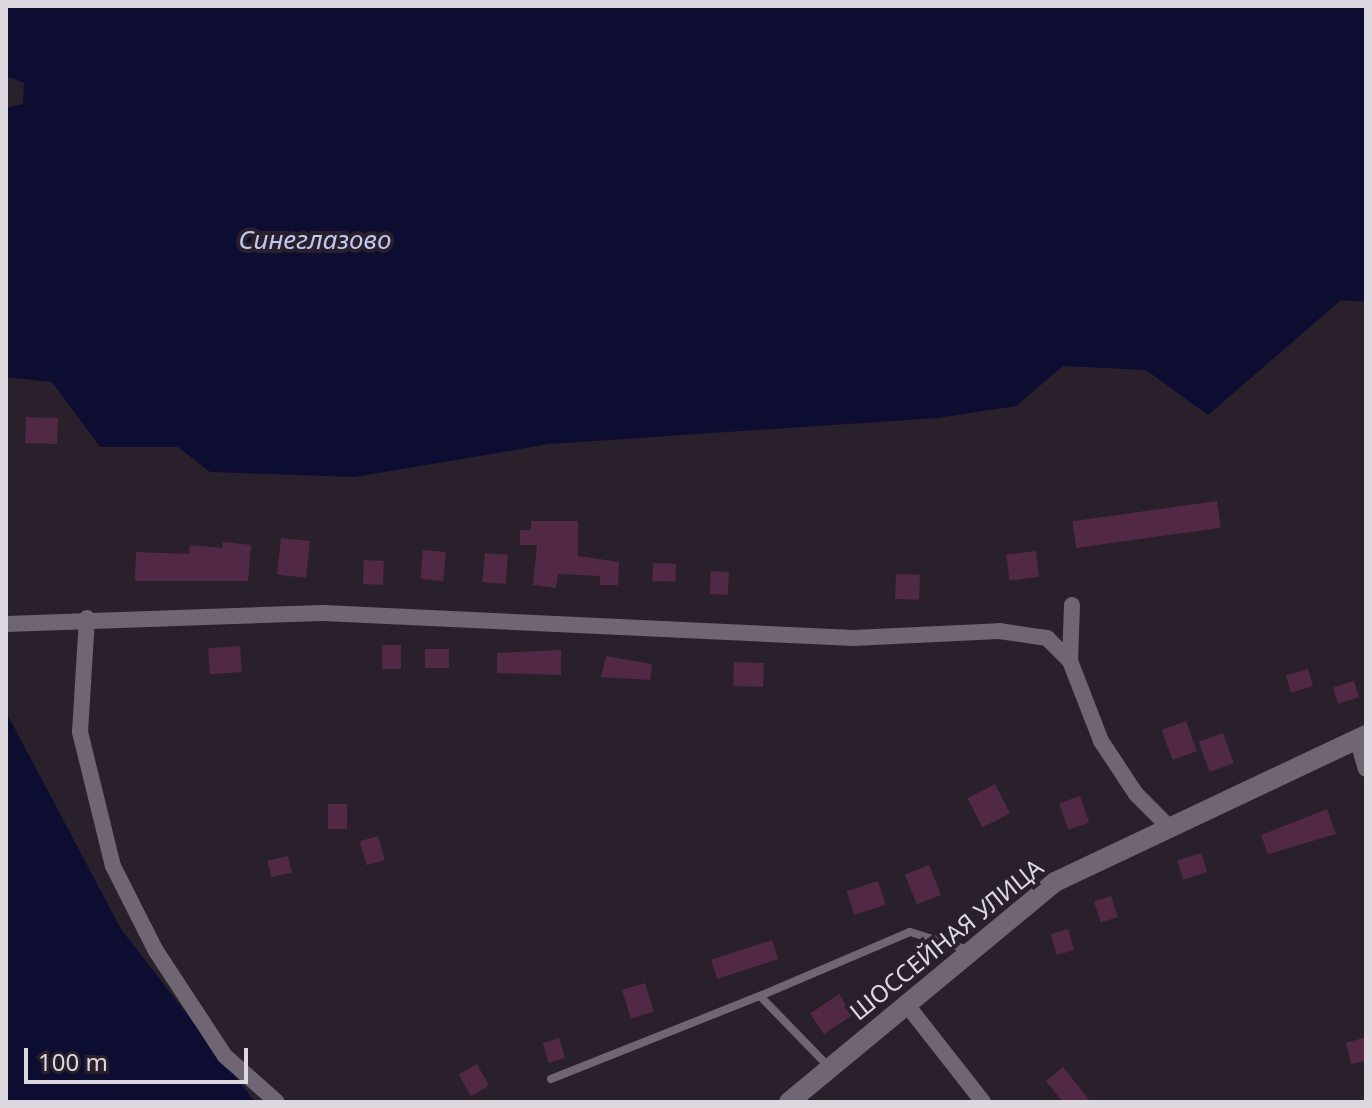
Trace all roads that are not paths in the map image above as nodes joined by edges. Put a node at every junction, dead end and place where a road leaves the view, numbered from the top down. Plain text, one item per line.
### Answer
1 (1072, 605) dead end
2 (87, 618) junction
3 (6, 624) edge
4 (1070, 661) junction
5 (1361, 737) edge
6 (1366, 769) edge
7 (1168, 826) junction
8 (969, 950) junction
9 (760, 996) junction
10 (907, 1005) junction
11 (830, 1067) junction
12 (551, 1079) dead end
13 (277, 1102) edge
14 (789, 1102) edge
15 (983, 1102) edge

1 - 4 street
2 - 3 street
2 - 4 street
2 - 13 street
4 - 7 street
5 - 6 street
5 - 7 street, ШОССЕЙНАЯ УЛИЦА
7 - 8 street, ШОССЕЙНАЯ УЛИЦА
8 - 9 lane
8 - 10 street, ШОССЕЙНАЯ УЛИЦА
9 - 11 lane
9 - 12 lane
10 - 11 street, ШОССЕЙНАЯ УЛИЦА
10 - 15 street
11 - 14 street, ШОССЕЙНАЯ УЛИЦА

